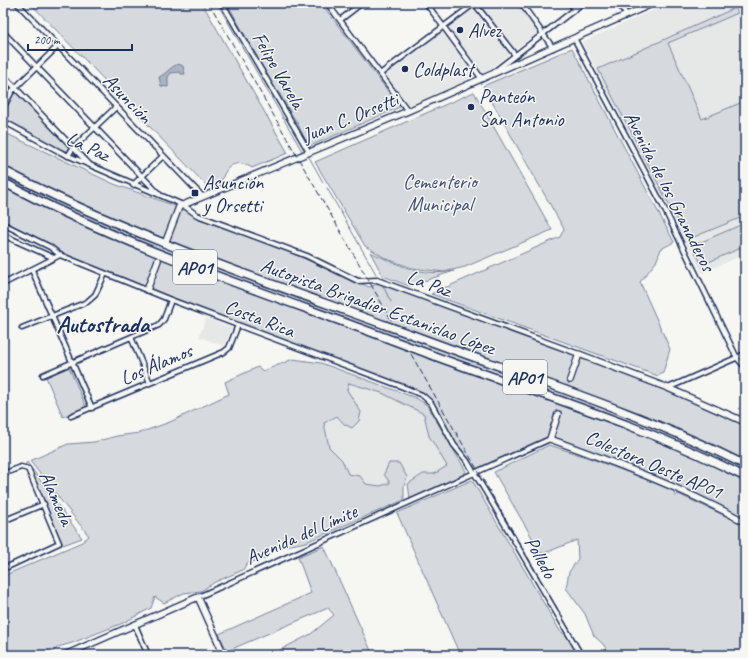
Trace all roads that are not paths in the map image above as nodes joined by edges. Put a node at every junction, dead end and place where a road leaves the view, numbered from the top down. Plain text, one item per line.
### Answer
1 (17, 3) edge
2 (222, 3) edge
3 (327, 3) edge
4 (362, 3) edge
5 (426, 3) edge
6 (474, 3) edge
7 (521, 3) edge
8 (570, 3) edge
9 (583, 3) edge
10 (618, 3) edge
11 (654, 3) edge
12 (575, 9) junction
13 (627, 15) junction
14 (340, 20) junction
15 (442, 26) junction
16 (3, 32) edge
17 (543, 33) junction
18 (574, 38) junction
19 (58, 46) junction
20 (553, 48) junction
21 (515, 55) junction
22 (36, 66) junction
23 (380, 74) junction
24 (3, 75) edge
25 (490, 75) junction
26 (482, 79) junction
27 (16, 88) junction
28 (116, 107) junction
29 (3, 108) edge
30 (408, 111) junction
31 (3, 121) edge
32 (95, 127) junction
33 (73, 148) junction
34 (309, 152) junction
35 (68, 156) junction
36 (164, 156) junction
37 (91, 166) junction
38 (3, 170) edge
39 (142, 176) junction
40 (3, 182) edge
41 (133, 185) junction
42 (161, 196) junction
43 (202, 196) junction
44 (183, 204) junction
45 (3, 224) edge
46 (3, 235) edge
47 (166, 241) dead end
48 (60, 255) junction
49 (54, 258) junction
50 (158, 260) dead end
51 (32, 270) junction
52 (105, 274) junction
53 (3, 284) edge
54 (147, 290) junction
55 (171, 300) junction
56 (51, 316) junction
57 (238, 325) junction
58 (22, 328) dead end
59 (131, 337) junction
60 (579, 354) junction
61 (745, 354) edge
62 (737, 358) junction
63 (72, 362) junction
64 (745, 367) edge
65 (43, 375) dead end
66 (570, 380) tunnel mouth
67 (150, 383) junction
68 (668, 388) junction
69 (92, 408) junction
70 (558, 414) tunnel mouth
71 (72, 416) dead end
72 (745, 422) edge
73 (550, 439) junction
74 (745, 465) edge
75 (3, 474) edge
76 (474, 474) junction
77 (745, 477) edge
78 (44, 504) junction
79 (3, 521) edge
80 (745, 522) edge
81 (3, 569) edge
82 (198, 597) junction
83 (135, 625) junction
84 (71, 654) edge
85 (64, 655) edge
86 (148, 655) edge
87 (224, 655) edge
88 (581, 655) edge

1 - 19 street, Asunción
2 - 34 street, Felipe Varela
3 - 14 street
4 - 14 street
5 - 15 street
6 - 15 street
6 - 21 street
7 - 17 street
8 - 12 street
9 - 12 street
10 - 13 street
11 - 13 street, Juan C. Orsetti
12 - 17 street
13 - 18 street, Juan C. Orsetti
14 - 23 street
15 - 23 street
15 - 26 street
16 - 22 street
17 - 20 street
17 - 21 street
18 - 20 street, Juan C. Orsetti
18 - 62 street, Avenida de los Granaderos
19 - 22 street
19 - 28 street, Asunción
20 - 25 street, Juan C. Orsetti
21 - 25 street
22 - 27 street
22 - 32 street
23 - 30 street
24 - 27 street
25 - 26 street, Juan C. Orsetti
26 - 30 street, Juan C. Orsetti
27 - 29 street
27 - 33 street
28 - 32 street
28 - 36 street, Asunción
30 - 34 street, Juan C. Orsetti
31 - 35 street, La Paz
32 - 33 street
32 - 39 street
33 - 35 street
33 - 37 street
34 - 43 street, Juan C. Orsetti
35 - 37 street, La Paz
36 - 39 street
36 - 43 street, Asunción
37 - 41 street, La Paz
38 - 74 highway, Autopista Brigadier Estanislao López / AP01, bridge
39 - 41 street
39 - 42 street
40 - 77 highway, Autopista Brigadier Estanislao López / AP01, bridge
41 - 42 street, La Paz
42 - 44 street, La Paz
43 - 44 street, Juan C. Orsetti
44 - 47 street
44 - 60 street, La Paz
45 - 48 street, Costa Rica
46 - 49 street
48 - 49 street
48 - 52 street, Costa Rica
49 - 51 street
50 - 54 street
51 - 53 street
51 - 56 street
52 - 54 street, Costa Rica
52 - 56 street
54 - 55 street, Costa Rica
55 - 57 street, Costa Rica
55 - 59 street
56 - 58 street
56 - 63 street
57 - 67 street, Los Álamos
57 - 76 street, Costa Rica
59 - 63 street
59 - 67 street
60 - 66 street
60 - 68 street, La Paz
61 - 62 street
62 - 64 street, Avenida de los Granaderos
62 - 68 street
63 - 65 street
63 - 69 street
67 - 69 street, Los Álamos
68 - 72 street, La Paz
69 - 71 street, Los Álamos
70 - 73 street
73 - 76 street, Avenida del Límite
73 - 80 street, Colectora Oeste AP01
75 - 78 street, Alameda
76 - 82 street, Avenida del Límite
76 - 88 street, Polledo
78 - 79 street
78 - 81 street, Alameda
82 - 83 street, Avenida del Límite
82 - 87 street
83 - 84 street, Avenida del Límite
83 - 86 street
84 - 85 street, Avenida del Límite

